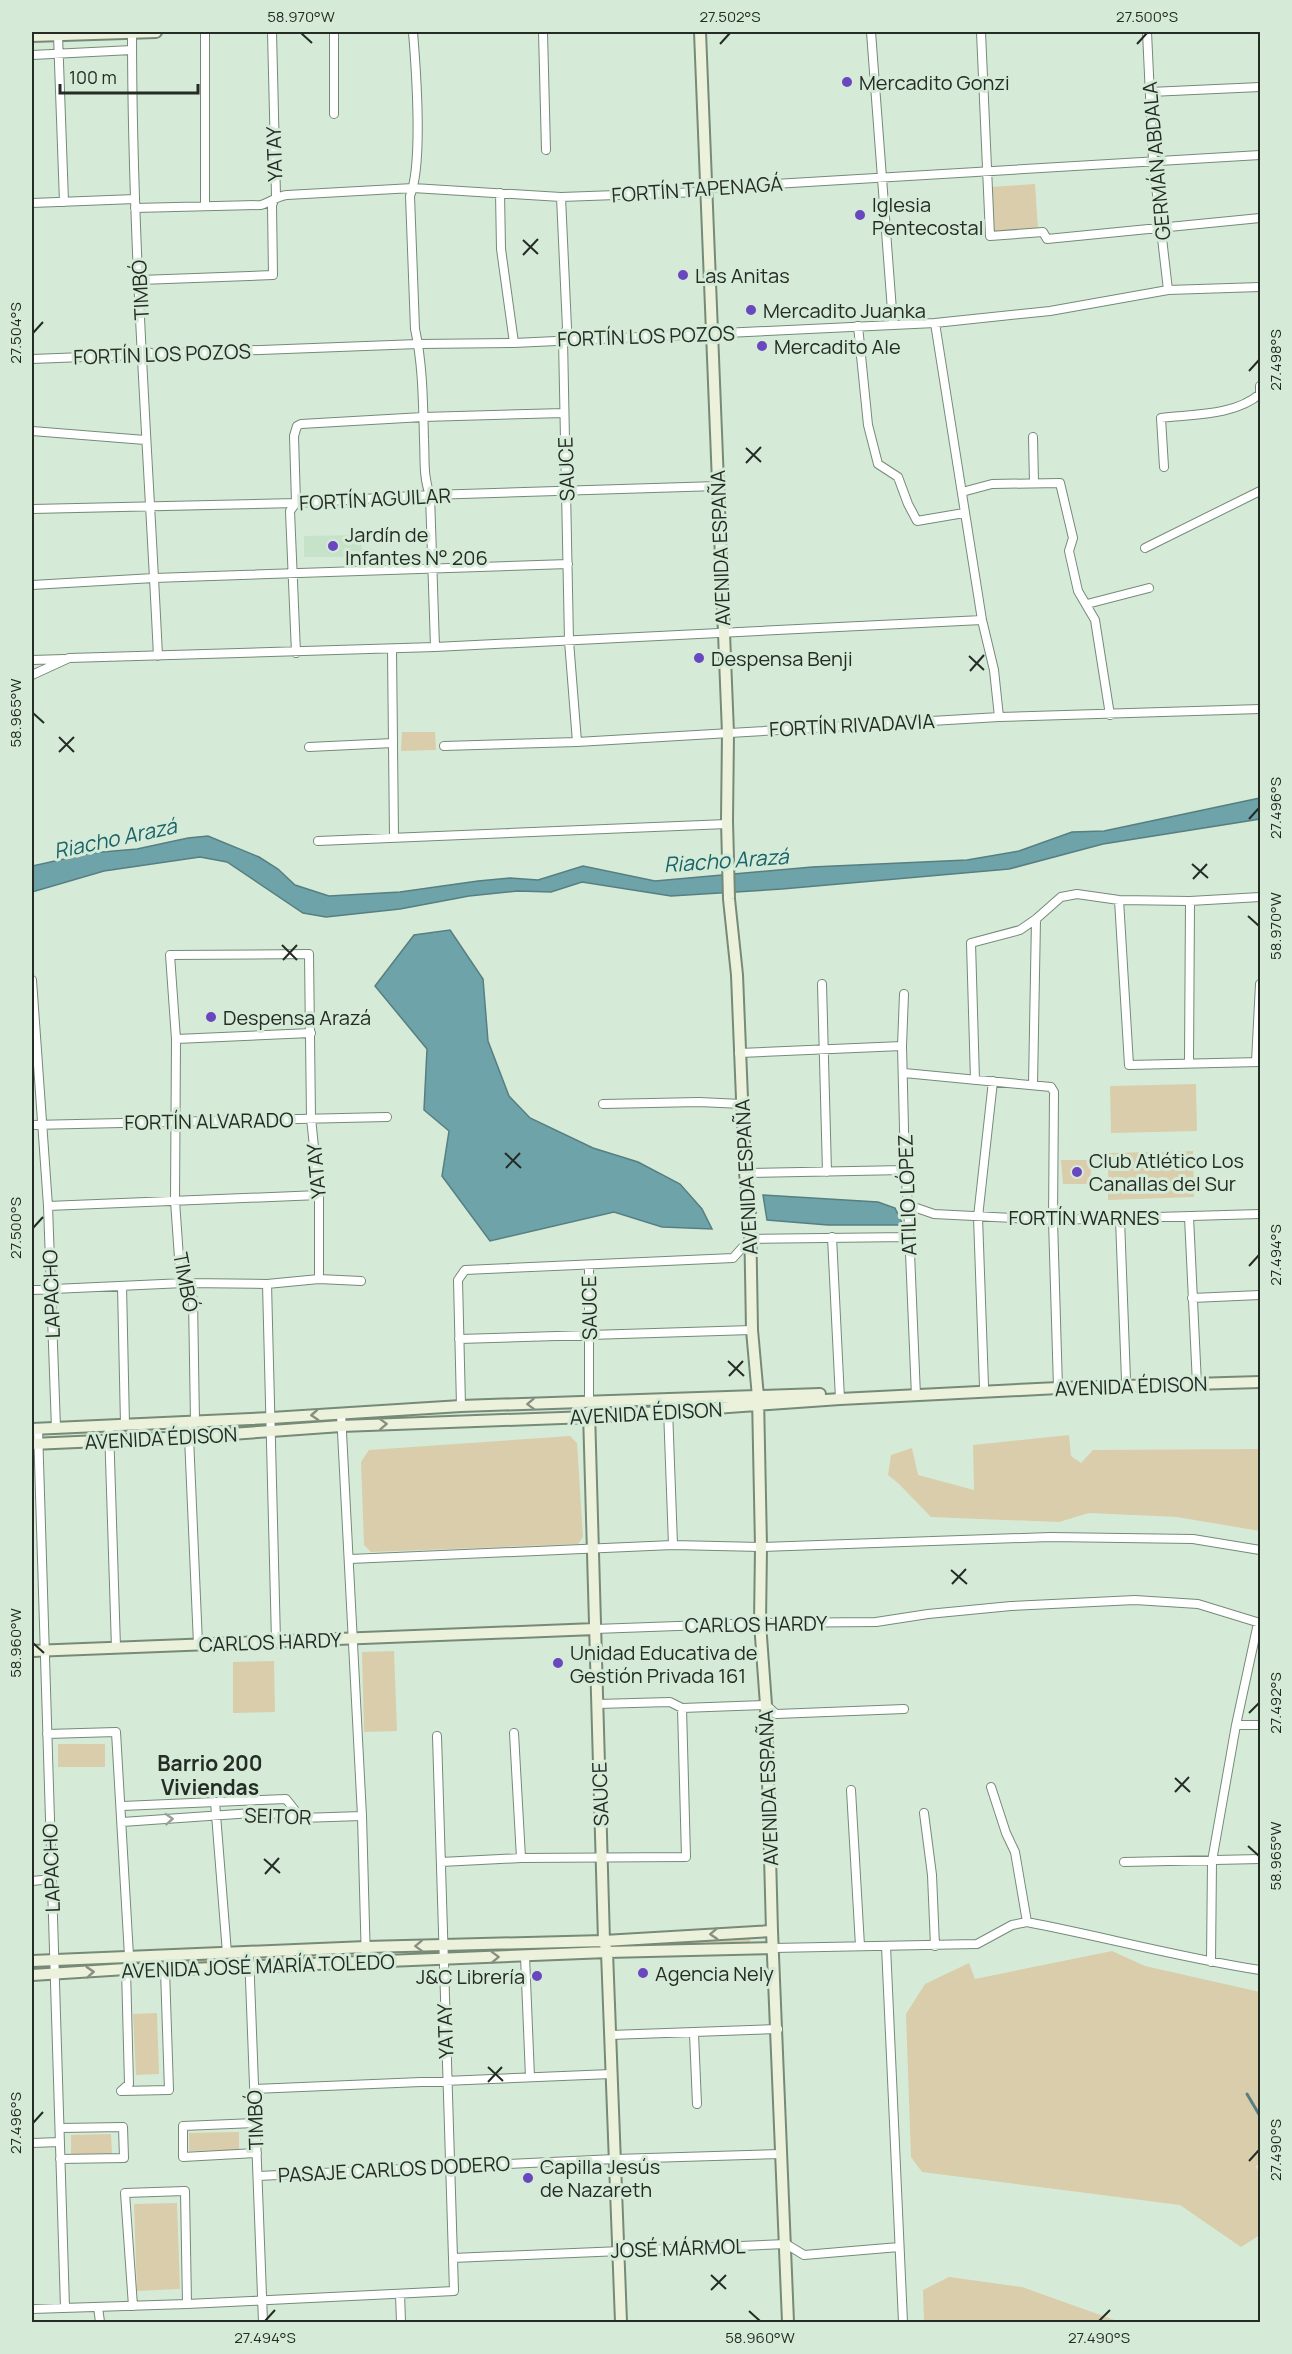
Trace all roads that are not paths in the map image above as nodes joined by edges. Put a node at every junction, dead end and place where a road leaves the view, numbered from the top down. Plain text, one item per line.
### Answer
1 (132, 32) edge
2 (156, 32) edge
3 (205, 32) edge
4 (272, 32) edge
5 (334, 32) edge
6 (413, 32) edge
7 (543, 32) edge
8 (700, 32) edge
9 (871, 32) edge
10 (981, 32) edge
11 (1147, 32) edge
12 (58, 35) junction
13 (32, 36) edge
14 (132, 51) junction
15 (32, 54) edge
16 (58, 54) junction
17 (1260, 87) edge
18 (1150, 92) junction
19 (334, 114) dead end
20 (546, 150) dead end
21 (1260, 154) edge
22 (1154, 160) junction
23 (987, 172) junction
24 (883, 179) junction
25 (413, 188) junction
26 (706, 188) junction
27 (500, 193) junction
28 (276, 196) junction
29 (561, 196) junction
30 (64, 202) junction
31 (32, 203) edge
32 (135, 203) junction
33 (205, 206) junction
34 (1260, 218) edge
35 (1161, 227) junction
36 (140, 280) junction
37 (1260, 287) edge
38 (1168, 290) junction
39 (935, 323) junction
40 (893, 324) junction
41 (858, 326) junction
42 (712, 334) junction
43 (563, 339) junction
44 (514, 343) junction
45 (418, 344) junction
46 (143, 350) junction
47 (32, 358) edge
48 (1260, 386) edge
49 (564, 412) junction
50 (423, 417) junction
51 (32, 430) edge
52 (1033, 437) dead end
53 (145, 440) junction
54 (1164, 467) dead end
55 (1034, 483) junction
56 (718, 486) junction
57 (567, 490) junction
58 (1260, 491) edge
59 (962, 492) junction
60 (430, 495) junction
61 (296, 503) junction
62 (149, 506) junction
63 (32, 509) edge
64 (964, 513) junction
65 (1145, 548) dead end
66 (567, 564) junction
67 (432, 570) junction
68 (293, 574) junction
69 (154, 578) junction
70 (32, 585) edge
71 (1149, 588) dead end
72 (1087, 603) junction
73 (982, 620) junction
74 (724, 633) junction
75 (569, 641) junction
76 (435, 647) junction
77 (392, 649) junction
78 (296, 653) junction
79 (158, 656) junction
80 (69, 658) junction
81 (32, 660) edge
82 (32, 675) edge
83 (1260, 709) edge
84 (1110, 715) junction
85 (999, 717) junction
86 (728, 732) junction
87 (577, 742) junction
88 (393, 743) junction
89 (444, 746) dead end
90 (309, 747) dead end
91 (727, 824) junction
92 (394, 838) junction
93 (318, 841) dead end
94 (1260, 897) edge
95 (1119, 900) junction
96 (1190, 901) junction
97 (1036, 920) junction
98 (170, 955) joint
99 (32, 980) edge
100 (822, 984) dead end
101 (1260, 984) edge
102 (904, 994) dead end
103 (311, 1033) junction
104 (176, 1039) junction
105 (33, 1044) edge
106 (902, 1046) junction
107 (824, 1050) junction
108 (739, 1053) junction
109 (1189, 1062) junction
110 (1258, 1062) edge
111 (904, 1073) junction
112 (975, 1080) junction
113 (993, 1081) junction
114 (1033, 1085) junction
115 (603, 1104) dead end
116 (742, 1104) junction
117 (311, 1118) junction
118 (387, 1118) dead end
119 (177, 1121) junction
120 (32, 1125) edge
121 (43, 1125) junction
122 (905, 1170) junction
123 (827, 1172) junction
124 (745, 1173) junction
125 (319, 1195) junction
126 (175, 1201) junction
127 (908, 1204) junction
128 (48, 1206) junction
129 (1260, 1214) edge
130 (978, 1216) junction
131 (1189, 1216) junction
132 (1120, 1219) junction
133 (1053, 1220) junction
134 (832, 1237) junction
135 (908, 1237) junction
136 (750, 1239) junction
137 (589, 1265) junction
138 (319, 1279) junction
139 (361, 1281) dead end
140 (184, 1283) junction
141 (267, 1284) junction
142 (122, 1286) junction
143 (50, 1289) junction
144 (32, 1290) edge
145 (1260, 1294) edge
146 (1192, 1298) junction
147 (752, 1330) junction
148 (590, 1334) junction
149 (459, 1339) junction
150 (1260, 1376) edge
151 (1126, 1380) junction
152 (1197, 1381) junction
153 (1260, 1382) edge
154 (984, 1386) junction
155 (1058, 1386) junction
156 (916, 1394) junction
157 (840, 1396) junction
158 (668, 1400) junction
159 (758, 1401) junction
160 (589, 1402) junction
161 (461, 1406) junction
162 (668, 1412) junction
163 (341, 1413) junction
164 (589, 1417) junction
165 (271, 1418) junction
166 (195, 1422) junction
167 (125, 1425) junction
168 (341, 1426) junction
169 (109, 1427) junction
170 (56, 1428) junction
171 (35, 1429) edge
172 (272, 1431) junction
173 (189, 1437) junction
174 (110, 1440) junction
175 (35, 1444) edge
176 (673, 1545) junction
177 (761, 1546) junction
178 (593, 1548) junction
179 (1260, 1550) edge
180 (350, 1559) junction
181 (760, 1623) junction
182 (1259, 1623) edge
183 (595, 1629) junction
184 (353, 1638) junction
185 (276, 1641) junction
186 (198, 1644) junction
187 (116, 1648) junction
188 (45, 1650) junction
189 (32, 1651) edge
190 (597, 1704) junction
191 (766, 1705) junction
192 (682, 1708) junction
193 (904, 1709) dead end
194 (1236, 1725) junction
195 (1260, 1725) edge
196 (514, 1733) dead end
197 (47, 1734) junction
198 (437, 1736) dead end
199 (991, 1787) dead end
200 (851, 1790) dead end
201 (215, 1802) junction
202 (122, 1806) junction
203 (924, 1814) dead end
204 (215, 1815) junction
205 (362, 1816) junction
206 (301, 1818) junction
207 (122, 1822) junction
208 (601, 1857) junction
209 (521, 1858) junction
210 (1260, 1859) edge
211 (1212, 1860) junction
212 (441, 1862) junction
213 (1124, 1862) dead end
214 (52, 1879) junction
215 (32, 1881) edge
216 (1027, 1922) junction
217 (772, 1931) junction
218 (443, 1945) junction
219 (605, 1946) junction
220 (860, 1946) junction
221 (886, 1946) junction
222 (935, 1946) junction
223 (366, 1947) junction
224 (773, 1948) junction
225 (227, 1953) junction
226 (249, 1953) junction
227 (129, 1956) junction
228 (525, 1956) junction
229 (54, 1959) junction
230 (443, 1959) junction
231 (32, 1961) edge
232 (366, 1962) junction
233 (1211, 1962) junction
234 (250, 1966) junction
235 (126, 1970) junction
236 (165, 1970) junction
237 (1260, 1970) edge
238 (55, 1974) junction
239 (32, 1975) edge
240 (778, 2029) junction
241 (694, 2034) junction
242 (610, 2035) junction
243 (611, 2074) junction
244 (530, 2077) junction
245 (447, 2081) junction
246 (254, 2089) junction
247 (697, 2104) dead end
248 (255, 2123) junction
249 (60, 2128) junction
250 (60, 2142) junction
251 (32, 2143) edge
252 (256, 2153) junction
253 (782, 2154) junction
254 (60, 2159) junction
255 (615, 2159) junction
256 (450, 2168) junction
257 (258, 2176) junction
258 (786, 2244) junction
259 (899, 2247) junction
260 (618, 2250) junction
261 (453, 2258) junction
262 (400, 2294) junction
263 (262, 2300) junction
264 (187, 2304) junction
265 (133, 2306) junction
266 (98, 2307) junction
267 (65, 2308) junction
268 (32, 2309) edge
269 (100, 2322) edge
270 (263, 2322) edge
271 (401, 2322) edge
272 (621, 2322) edge
273 (788, 2322) edge
274 (903, 2322) edge

1 - 2 main road
1 - 12 main road
1 - 14 street, TIMBÓ
3 - 33 street
4 - 28 street, YATAY
5 - 19 street
6 - 25 street
7 - 20 street
8 - 26 main road, AVENIDA ESPAÑA
9 - 24 street
10 - 23 street
11 - 18 street, GERMÁN ABDALA
12 - 13 main road
12 - 16 street
14 - 16 street
14 - 32 street, TIMBÓ
15 - 16 street
16 - 30 street
17 - 18 street
18 - 22 street, GERMÁN ABDALA
21 - 22 street, FORTÍN TAPENAGÁ
22 - 23 street, FORTÍN TAPENAGÁ
22 - 35 street, GERMÁN ABDALA
23 - 24 street, FORTÍN TAPENAGÁ
23 - 35 street
24 - 26 street, FORTÍN TAPENAGÁ
24 - 40 street
25 - 27 street, FORTÍN TAPENAGÁ
25 - 28 street, FORTÍN TAPENAGÁ
25 - 45 street
26 - 29 street, FORTÍN TAPENAGÁ
26 - 42 main road, AVENIDA ESPAÑA
27 - 29 street, FORTÍN TAPENAGÁ
27 - 44 street
28 - 33 street, FORTÍN TAPENAGÁ
28 - 36 street, YATAY
29 - 43 street, SAUCE
30 - 31 street, FORTÍN TAPENAGÁ
30 - 32 street, FORTÍN TAPENAGÁ
32 - 33 street, FORTÍN TAPENAGÁ
32 - 36 street, TIMBÓ
34 - 35 street
35 - 38 street, GERMÁN ABDALA
36 - 46 street, TIMBÓ
37 - 38 street, FORTÍN LOS POZOS
38 - 39 street, FORTÍN LOS POZOS
39 - 40 street, FORTÍN LOS POZOS
39 - 59 street
40 - 41 street, FORTÍN LOS POZOS
41 - 42 street, FORTÍN LOS POZOS
41 - 64 street
42 - 43 street, FORTÍN LOS POZOS
42 - 56 main road, AVENIDA ESPAÑA
43 - 44 street, FORTÍN LOS POZOS
43 - 49 street, SAUCE
44 - 45 street, FORTÍN LOS POZOS
45 - 46 street, FORTÍN LOS POZOS
45 - 50 street
46 - 47 street, FORTÍN LOS POZOS
46 - 53 street, TIMBÓ
48 - 54 street
49 - 50 street
49 - 57 street, SAUCE
50 - 60 street
50 - 61 street
51 - 53 street
52 - 55 street
53 - 62 street, TIMBÓ
55 - 59 street
55 - 72 street
56 - 57 street, FORTÍN AGUILAR
56 - 74 main road, AVENIDA ESPAÑA
57 - 60 street, FORTÍN AGUILAR
57 - 66 street, SAUCE
58 - 65 street
59 - 64 street
60 - 61 street, FORTÍN AGUILAR
60 - 67 street
61 - 62 street, FORTÍN AGUILAR
61 - 68 street
62 - 63 street, FORTÍN AGUILAR
62 - 69 street, TIMBÓ
64 - 73 street
66 - 67 street
66 - 75 street, SAUCE
67 - 68 street
67 - 76 street
68 - 69 street
68 - 78 street
69 - 70 street
69 - 79 street, TIMBÓ
71 - 72 street
72 - 84 street
73 - 74 street
73 - 85 street
74 - 75 street
74 - 86 main road, AVENIDA ESPAÑA
75 - 76 street
75 - 87 street, SAUCE
76 - 77 street
77 - 78 street
77 - 88 street
78 - 79 street
79 - 80 street
80 - 81 street
80 - 82 street
83 - 84 street, FORTÍN RIVADAVIA
84 - 85 street, FORTÍN RIVADAVIA
85 - 86 street, FORTÍN RIVADAVIA
86 - 87 street, FORTÍN RIVADAVIA
86 - 91 main road, AVENIDA ESPAÑA
87 - 89 street, FORTÍN RIVADAVIA
88 - 90 street
88 - 92 street
91 - 92 street
91 - 108 main road, AVENIDA ESPAÑA
92 - 93 street
94 - 96 street
95 - 96 street
95 - 97 street
95 - 109 street
96 - 109 street
97 - 112 street
97 - 114 street
98 - 103 street, YATAY
98 - 104 street, TIMBÓ
99 - 105 street, LAPACHO
100 - 107 street
101 - 110 street
102 - 106 street, ATILIO LÓPEZ
103 - 104 street
103 - 117 street, YATAY
104 - 119 street, TIMBÓ
105 - 121 street, LAPACHO
106 - 107 street
106 - 111 street, ATILIO LÓPEZ
107 - 108 street
107 - 123 street
108 - 116 main road, AVENIDA ESPAÑA
109 - 110 street
111 - 112 street
111 - 122 street, ATILIO LÓPEZ
112 - 113 street
113 - 114 street
113 - 130 street
114 - 133 street
115 - 116 street
116 - 124 main road, AVENIDA ESPAÑA
117 - 118 street, FORTÍN ALVARADO
117 - 119 street, FORTÍN ALVARADO
117 - 125 street, YATAY
119 - 121 street, FORTÍN ALVARADO
119 - 126 street, TIMBÓ
120 - 121 street, FORTÍN ALVARADO
121 - 128 street, LAPACHO
122 - 123 street
122 - 127 street, ATILIO LÓPEZ
123 - 124 street
124 - 136 main road, AVENIDA ESPAÑA
125 - 126 street
125 - 138 street, YATAY
126 - 128 street
126 - 140 street, TIMBÓ
127 - 130 street, FORTÍN WARNES
127 - 135 street, ATILIO LÓPEZ
128 - 143 street, LAPACHO
129 - 131 street, FORTÍN WARNES
130 - 133 street, FORTÍN WARNES
130 - 154 street
131 - 132 street, FORTÍN WARNES
131 - 146 street
132 - 133 street, FORTÍN WARNES
132 - 151 street
133 - 155 street
134 - 135 street
134 - 136 street
134 - 157 street
135 - 156 street, ATILIO LÓPEZ
136 - 137 street
136 - 147 main road, AVENIDA ESPAÑA
137 - 148 street, SAUCE
137 - 149 street
138 - 139 street
138 - 141 street
140 - 141 street
140 - 142 street
140 - 166 street, TIMBÓ
141 - 165 street
142 - 143 street
142 - 167 street
143 - 144 street
143 - 170 street, LAPACHO
145 - 146 street
146 - 152 street
147 - 148 street
147 - 159 main road, AVENIDA ESPAÑA
148 - 149 street
148 - 160 street, SAUCE
149 - 161 street
150 - 152 main road, AVENIDA ÉDISON
151 - 152 main road, AVENIDA ÉDISON
151 - 155 main road, AVENIDA ÉDISON
152 - 153 main road, AVENIDA ÉDISON
152 - 155 main road, AVENIDA ÉDISON
154 - 155 main road, AVENIDA ÉDISON
154 - 156 main road, AVENIDA ÉDISON
155 - 156 main road, AVENIDA ÉDISON
156 - 157 main road, AVENIDA ÉDISON
157 - 159 main road, AVENIDA ÉDISON
158 - 159 main road, AVENIDA ÉDISON
158 - 160 main road, AVENIDA ÉDISON
158 - 162 street
159 - 162 main road, AVENIDA ÉDISON
159 - 177 main road, AVENIDA ESPAÑA
160 -> 161 main road, AVENIDA ÉDISON
160 - 164 main road, SAUCE
161 - 163 main road, AVENIDA ÉDISON
162 - 164 main road, AVENIDA ÉDISON
162 - 176 street
163 -> 165 main road, AVENIDA ÉDISON
163 - 168 street
168 -> 164 main road, AVENIDA ÉDISON
164 - 178 main road, SAUCE
165 - 166 main road, AVENIDA ÉDISON
165 - 172 street
166 - 167 main road, AVENIDA ÉDISON
166 - 173 street, TIMBÓ
167 - 169 main road, AVENIDA ÉDISON
168 - 172 main road, AVENIDA ÉDISON
168 - 180 street
169 - 170 main road, AVENIDA ÉDISON
169 - 174 street
170 - 171 main road, AVENIDA ÉDISON
171 - 175 street, LAPACHO
172 - 173 main road, AVENIDA ÉDISON
172 - 185 street
173 - 174 main road, AVENIDA ÉDISON
173 - 186 street, TIMBÓ
174 - 175 main road, AVENIDA ÉDISON
174 - 187 street
175 - 188 street, LAPACHO
176 - 177 street
176 - 178 street
177 - 179 street
177 - 181 main road, AVENIDA ESPAÑA
178 - 180 street
178 - 183 main road, SAUCE
180 - 184 street
181 - 182 street, CARLOS HARDY
181 - 183 street, CARLOS HARDY
181 - 191 main road, AVENIDA ESPAÑA
182 - 194 street
183 - 184 main road, CARLOS HARDY
183 - 190 main road, SAUCE
184 - 185 main road, CARLOS HARDY
184 - 205 street
185 - 186 main road, CARLOS HARDY
186 - 187 main road, CARLOS HARDY
187 - 188 main road, CARLOS HARDY
188 - 189 main road, CARLOS HARDY
188 - 197 street, LAPACHO
190 - 192 street
190 - 208 main road, SAUCE
191 - 192 street
191 - 193 street
191 - 217 main road, AVENIDA ESPAÑA
192 - 208 street
194 - 195 street
194 - 211 street
196 - 209 street
197 - 202 street
197 - 214 street, LAPACHO
198 - 212 street, YATAY
199 - 216 street
200 - 220 street
201 - 202 street
201 - 204 street
201 - 206 street
202 - 207 street
203 - 222 street
204 - 206 street, SEITOR
207 -> 204 street, SEITOR
204 - 225 street
205 - 206 street, SEITOR
205 - 223 street
207 - 227 street
208 - 209 street
208 - 219 main road, SAUCE
209 - 212 street
210 - 211 street
211 - 213 street
211 - 233 street
212 - 218 street, YATAY
214 - 215 street
214 - 229 street, LAPACHO
216 - 222 street
216 - 233 street
217 -> 219 main road, AVENIDA JOSÉ MARÍA TOLEDO
217 - 224 main road, AVENIDA ESPAÑA
218 - 219 main road, AVENIDA JOSÉ MARÍA TOLEDO
218 -> 223 main road, AVENIDA JOSÉ MARÍA TOLEDO
218 - 230 street, YATAY
219 - 224 main road, AVENIDA JOSÉ MARÍA TOLEDO
219 - 228 main road, AVENIDA JOSÉ MARÍA TOLEDO
219 - 242 main road, SAUCE
220 - 221 street
220 - 224 street
221 - 222 street
221 - 259 street
223 - 226 main road, AVENIDA JOSÉ MARÍA TOLEDO
223 - 232 street
224 - 240 main road, AVENIDA ESPAÑA
225 - 226 main road, AVENIDA JOSÉ MARÍA TOLEDO
225 - 227 main road, AVENIDA JOSÉ MARÍA TOLEDO
226 - 234 street, TIMBÓ
227 - 229 main road, AVENIDA JOSÉ MARÍA TOLEDO
230 -> 228 main road, AVENIDA JOSÉ MARÍA TOLEDO
228 - 244 street
229 - 231 main road, AVENIDA JOSÉ MARÍA TOLEDO
229 - 238 street, LAPACHO
230 - 232 main road, AVENIDA JOSÉ MARÍA TOLEDO
230 - 245 street, YATAY
232 - 234 main road, AVENIDA JOSÉ MARÍA TOLEDO
233 - 237 street
234 - 236 main road, AVENIDA JOSÉ MARÍA TOLEDO
234 - 246 street, TIMBÓ
235 - 236 main road, AVENIDA JOSÉ MARÍA TOLEDO
235 - 236 street
238 -> 235 main road, AVENIDA JOSÉ MARÍA TOLEDO
238 - 239 main road, AVENIDA JOSÉ MARÍA TOLEDO
238 - 249 street, LAPACHO
240 - 241 street
240 - 253 main road, AVENIDA ESPAÑA
241 - 242 street
241 - 247 street
242 - 243 main road, SAUCE
243 - 244 street
243 - 255 main road, SAUCE
244 - 245 street
245 - 246 street
245 - 256 street, YATAY
246 - 248 street, TIMBÓ
248 - 252 street, TIMBÓ
248 - 252 street
249 - 250 street, LAPACHO
249 - 254 street
250 - 251 street
250 - 254 street, LAPACHO
252 - 257 street, TIMBÓ
253 - 255 street, PASAJE CARLOS DODERO
253 - 258 main road, AVENIDA ESPAÑA
254 - 267 street, LAPACHO
255 - 256 street, PASAJE CARLOS DODERO
255 - 260 main road, SAUCE
256 - 257 street, PASAJE CARLOS DODERO
256 - 261 street, YATAY
257 - 263 street, TIMBÓ
258 - 259 street, JOSÉ MÁRMOL
258 - 260 street, JOSÉ MÁRMOL
258 - 273 main road, AVENIDA ESPAÑA
259 - 274 street
260 - 261 street, JOSÉ MÁRMOL
260 - 272 main road, SAUCE
261 - 262 street, YATAY
262 - 263 street
262 - 271 street
263 - 264 street
263 - 270 street, TIMBÓ
264 - 265 street
264 - 265 street
265 - 266 street
266 - 267 street
266 - 269 street
267 - 268 street

